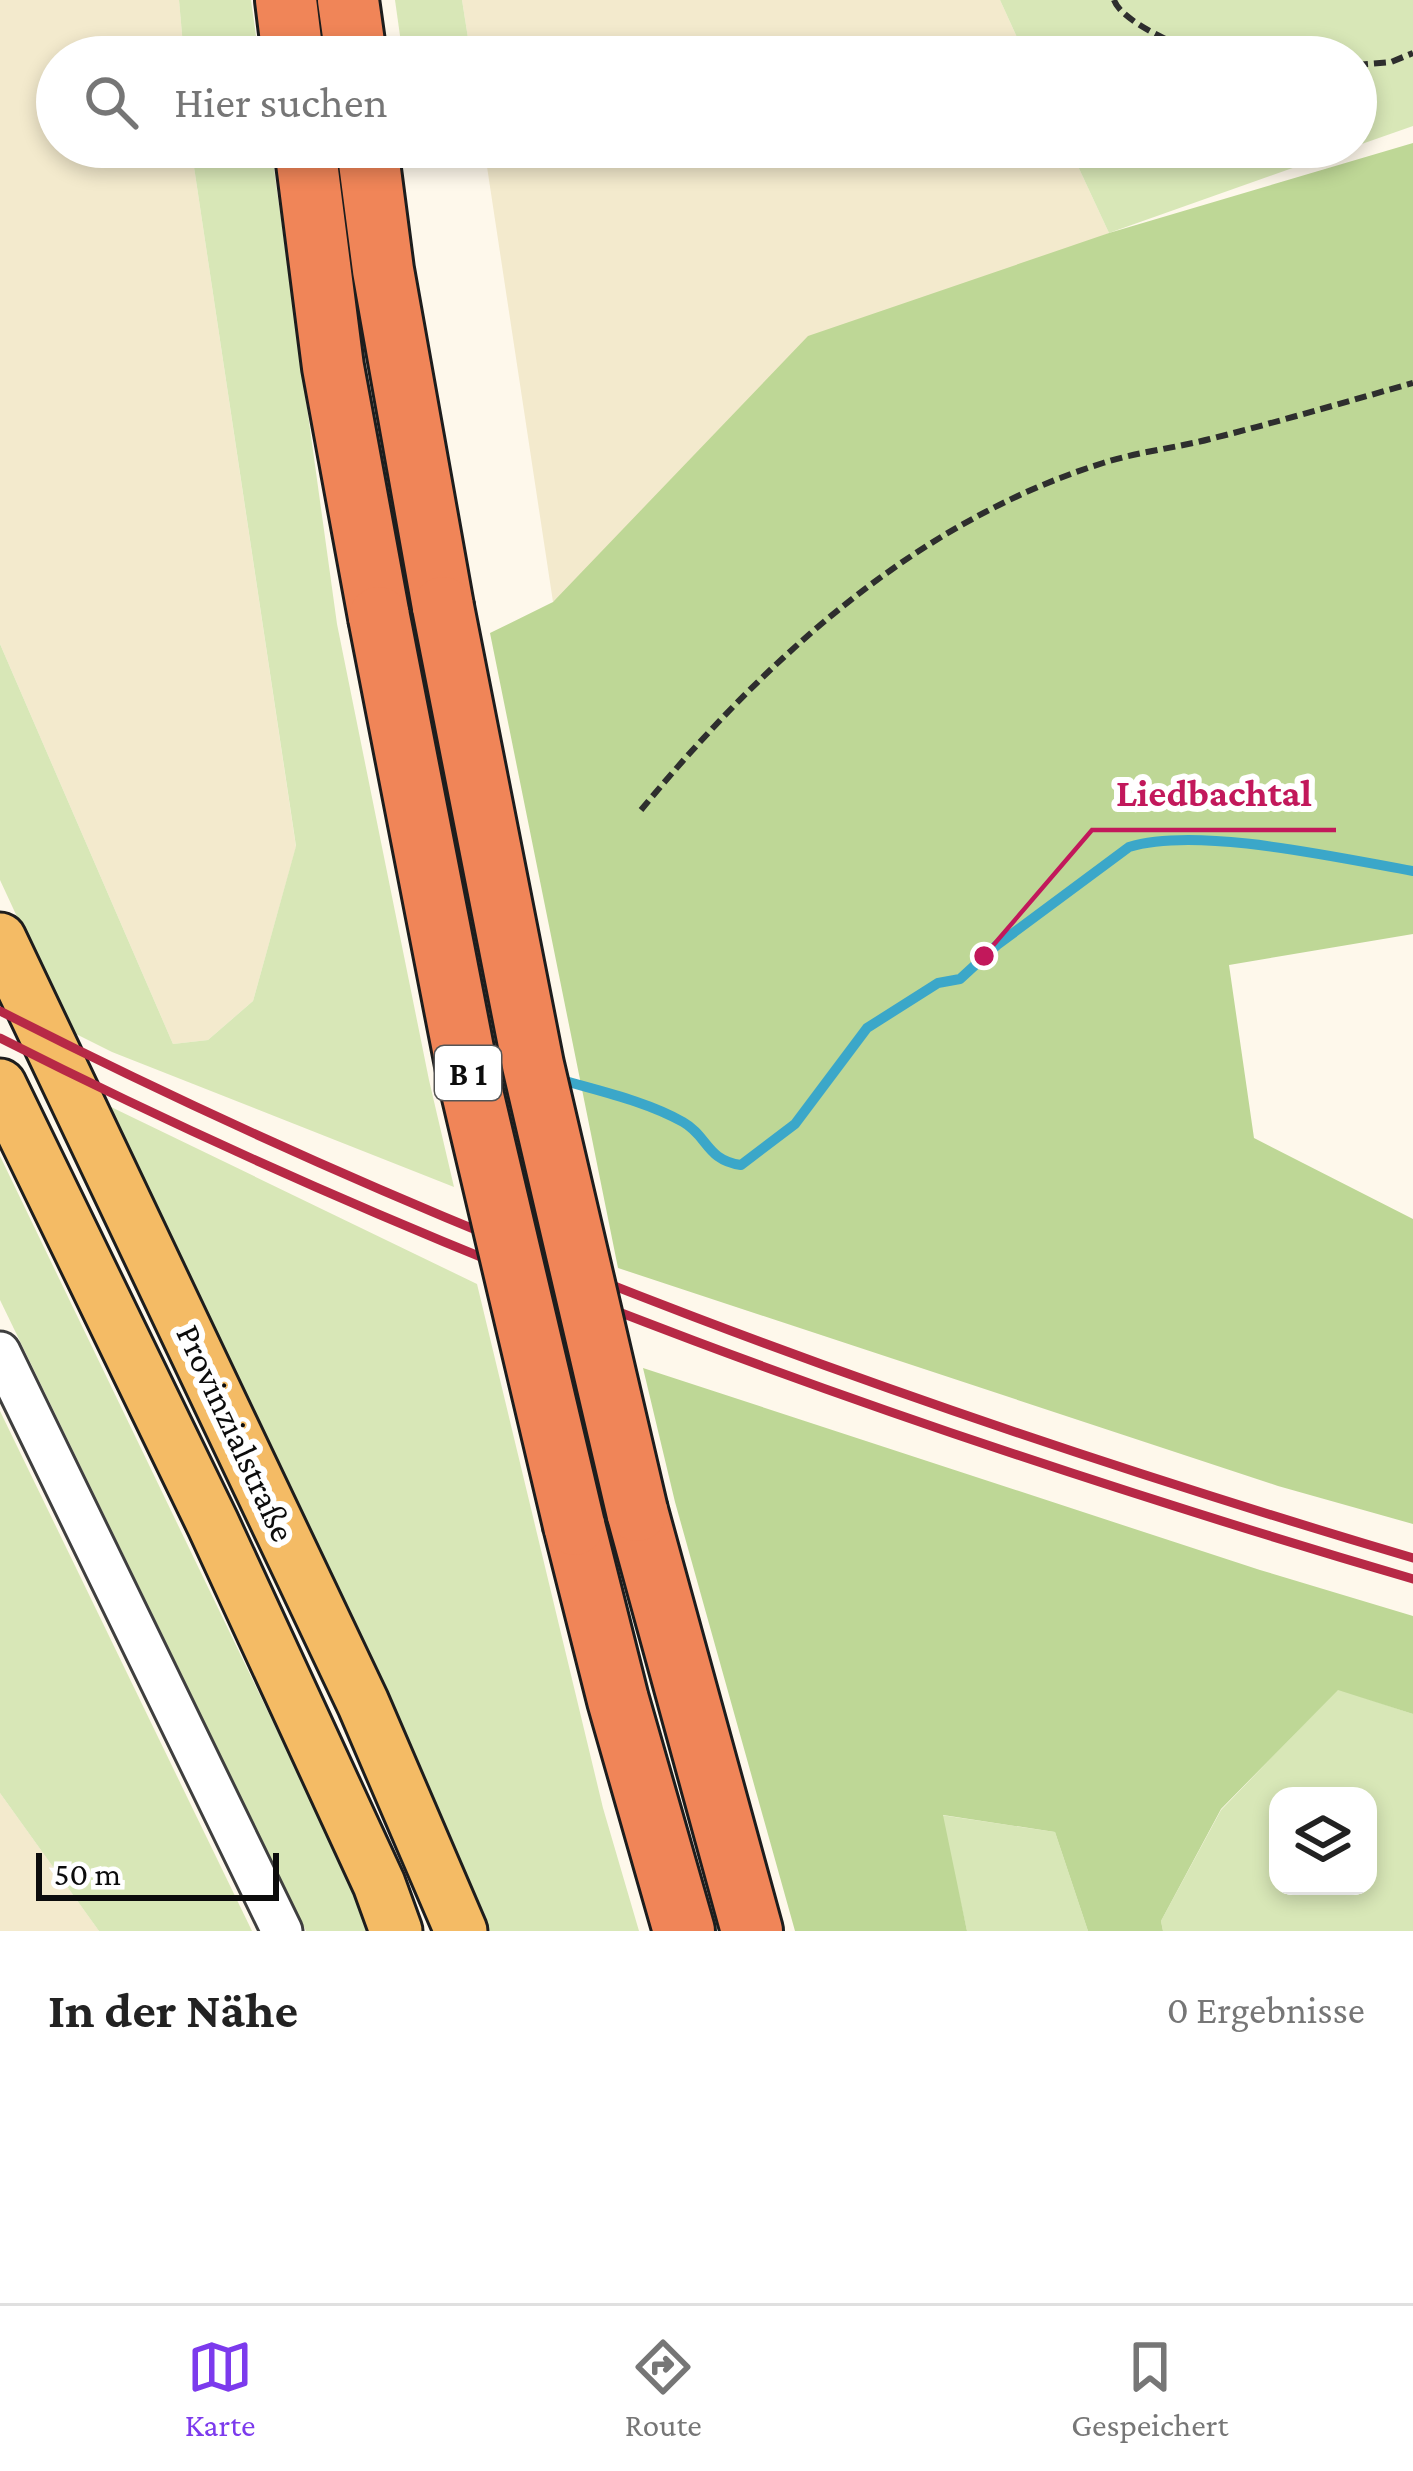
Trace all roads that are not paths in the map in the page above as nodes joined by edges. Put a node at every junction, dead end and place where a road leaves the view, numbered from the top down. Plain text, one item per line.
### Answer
1 (286, 0) edge
2 (348, 0) edge
3 (290, 36) edge
4 (353, 36) edge
5 (307, 168) edge
6 (370, 168) edge
7 (0, 939) edge
8 (0, 1085) edge
9 (0, 1352) edge
10 (282, 1931) edge
11 (396, 1931) edge
12 (461, 1931) edge
13 (684, 1931) edge
14 (752, 1931) edge

1 - 3 highway
2 - 4 highway
5 - 13 highway, B 1, bridge
6 - 14 highway, B 1, bridge
7 - 12 main road, Provinzialstraße
8 - 11 main road, Provinzialstraße
9 - 10 street

